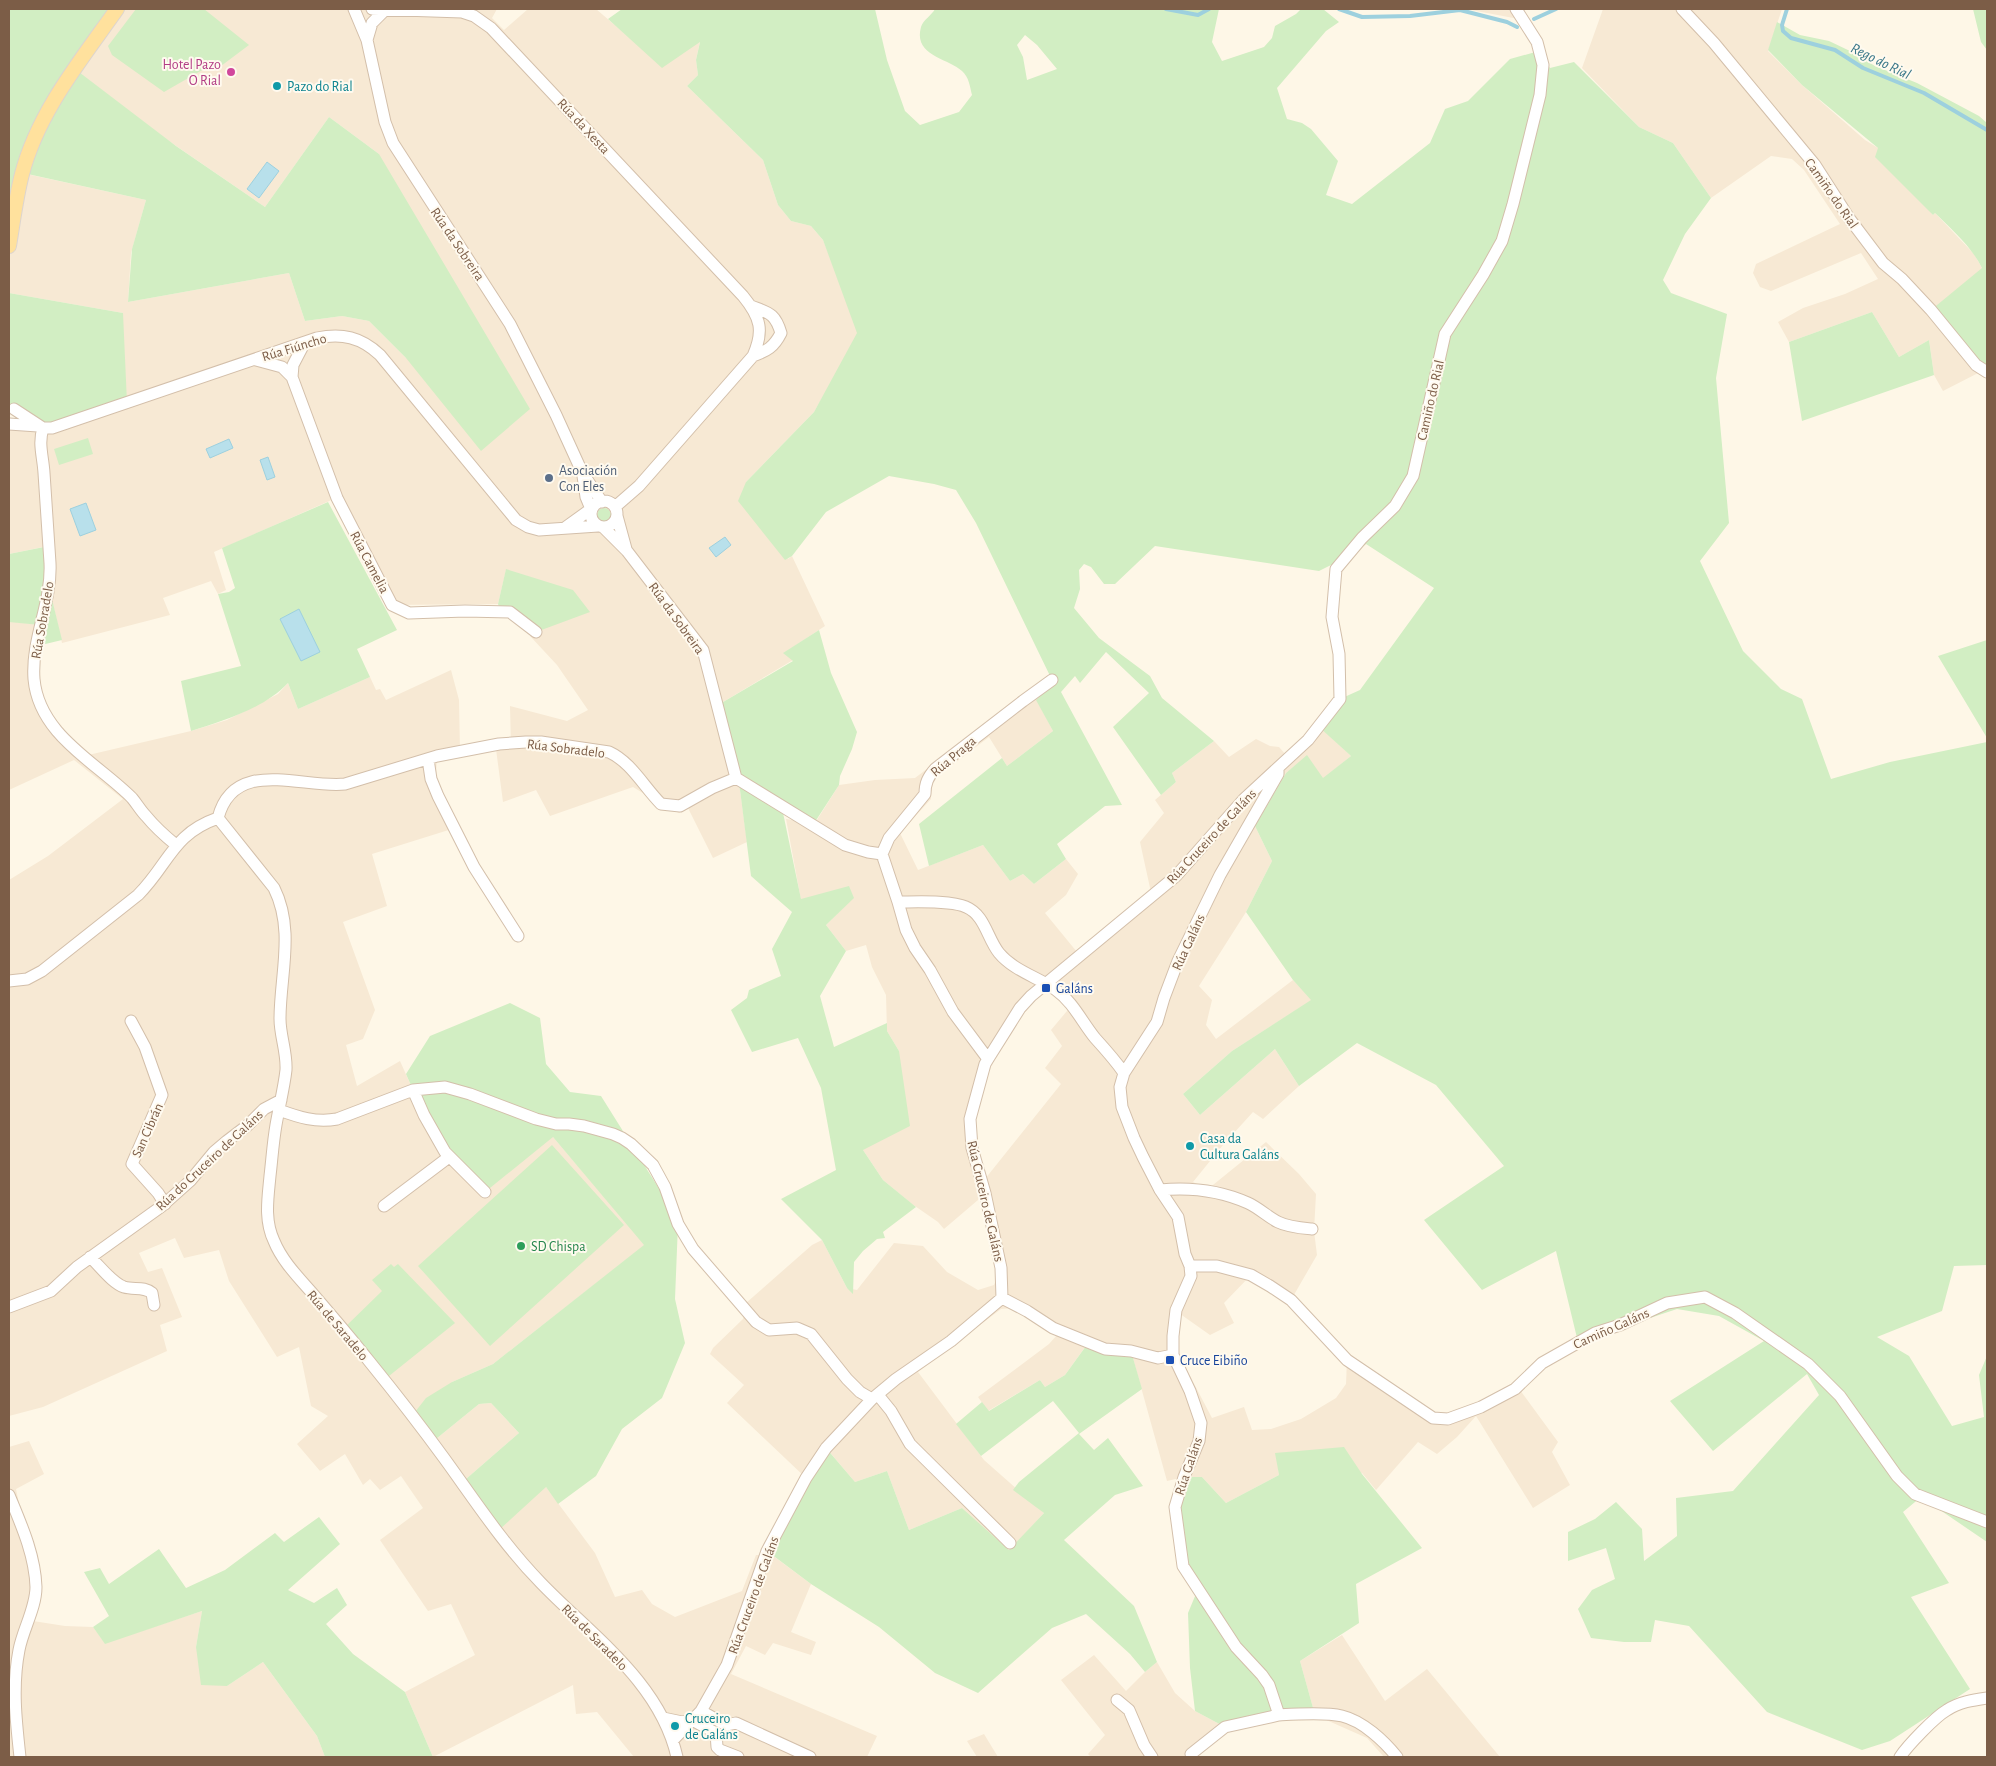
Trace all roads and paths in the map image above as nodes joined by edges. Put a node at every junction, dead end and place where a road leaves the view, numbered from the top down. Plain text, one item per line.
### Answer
1 (118, 9) edge
2 (354, 9) edge
3 (372, 9) edge
4 (1516, 9) edge
5 (1682, 9) edge
6 (385, 10) junction
7 (367, 40) junction
8 (9, 246) edge
9 (751, 306) junction
10 (306, 342) junction
11 (283, 350) junction
12 (752, 356) junction
13 (255, 360) junction
14 (288, 366) junction
15 (1987, 372) edge
16 (12, 406) edge
17 (9, 425) edge
18 (40, 427) junction
19 (582, 472) junction
20 (602, 502) junction
21 (591, 510) junction
22 (616, 512) junction
23 (600, 526) junction
24 (566, 528) junction
25 (627, 551) junction
26 (536, 632) dead end
27 (1052, 680) dead end
28 (428, 759) junction
29 (1279, 766) junction
30 (736, 778) junction
31 (1244, 799) junction
32 (1256, 812) junction
33 (218, 818) junction
34 (176, 845) junction
35 (882, 854) junction
36 (898, 902) junction
37 (518, 936) dead end
38 (9, 982) edge
39 (1044, 984) junction
40 (132, 1021) dead end
41 (988, 1058) junction
42 (1124, 1073) junction
43 (413, 1090) junction
44 (280, 1105) junction
45 (449, 1157) junction
46 (1160, 1190) junction
47 (485, 1192) dead end
48 (165, 1204) junction
49 (384, 1206) dead end
50 (1312, 1229) dead end
51 (90, 1257) junction
52 (1190, 1266) junction
53 (1002, 1298) junction
54 (154, 1305) dead end
55 (9, 1307) edge
56 (1173, 1355) junction
57 (875, 1397) junction
58 (9, 1495) edge
59 (1987, 1522) edge
60 (1010, 1543) dead end
61 (12, 1687) edge
62 (1987, 1698) edge
63 (1117, 1700) dead end
64 (701, 1711) junction
65 (1279, 1715) junction
66 (663, 1718) junction
67 (692, 1720) junction
68 (673, 1740) junction
69 (1191, 1754) dead end
70 (20, 1757) edge
71 (677, 1757) edge
72 (738, 1757) edge
73 (810, 1757) edge
74 (1152, 1757) edge
75 (1397, 1757) edge
76 (1900, 1757) edge

1 - 8 main road
2 - 7 street, Rúa da Sobreira
3 - 6 street, Rúa da Xesta
4 - 29 street, Camiño do Rial
5 - 15 street, Camiño do Rial
6 - 7 street
6 - 9 street, Rúa da Xesta
7 - 19 street, Rúa da Sobreira
9 - 12 street, Rúa da Xesta
9 - 12 street, Rúa da Xesta
10 - 11 street, Rúa Fiúncho
10 - 14 street
10 - 24 street, Rúa Fiúncho
11 - 13 street, Rúa Fiúncho
11 - 14 street
12 - 22 street, Rúa da Xesta
13 - 14 street
13 - 18 street, Rúa Fiúncho
14 - 26 street, Rúa Camelia
16 - 17 street
16 - 18 street
17 - 18 street, Rúa Fiúncho
18 - 34 street, Rúa Sobradelo
19 - 20 street, Rúa da Sobreira
19 - 21 street, Rúa da Sobreira
20 - 21 street
20 - 22 street
21 - 23 street
21 - 24 street
22 - 23 street
22 - 25 street, Rúa da Sobreira
23 - 24 street, Rúa Fiúncho
23 - 25 street, Rúa da Sobreira
25 - 30 street, Rúa da Sobreira
27 - 35 street, Rúa Praga
28 - 30 street, Rúa Sobradelo
28 - 33 street, Rúa Sobradelo
28 - 37 street
29 - 31 street, Rúa Cruceiro de Galáns
29 - 32 street, Rúa Galáns
30 - 35 street
31 - 32 street
31 - 39 street, Rúa Cruceiro de Galáns
32 - 42 street, Rúa Galáns
33 - 34 street
33 - 44 street, Rúa de Saradelo
34 - 38 street
35 - 36 street
36 - 39 street
36 - 41 street
39 - 41 street, Rúa Cruceiro de Galáns
39 - 42 street
40 - 48 street, San Cibrán
41 - 53 street, Rúa Cruceiro de Galáns
42 - 46 street, Rúa Galáns
43 - 44 street, Rúa do Cruceiro de Galáns
43 - 45 street
43 - 57 street, Rúa do Cruceiro de Galáns
44 - 48 street, Rúa do Cruceiro de Galáns
44 - 66 street, Rúa de Saradelo
45 - 47 street
45 - 49 street
46 - 50 street
46 - 52 street, Rúa Galáns
48 - 51 street, Rúa do Cruceiro de Galáns
51 - 54 street
51 - 55 street, Rúa do Cruceiro de Galáns
52 - 56 street, Rúa Galáns
52 - 59 street, Camiño Galáns
53 - 56 street
53 - 57 street, Rúa Cruceiro de Galáns
56 - 65 street, Rúa Galáns
57 - 60 street, Rúa do Cruceiro de Galáns
57 - 64 street, Rúa Cruceiro de Galáns
58 - 61 street
61 - 70 street
62 - 76 street
63 - 74 street
64 - 67 street, Rúa Cruceiro de Galáns
64 - 73 street
65 - 69 street
65 - 75 street
66 - 67 street
66 - 68 street, Rúa de Saradelo
67 - 68 street, Rúa Cruceiro de Galáns
67 - 72 street
68 - 71 street, Rúa de Saradelo

